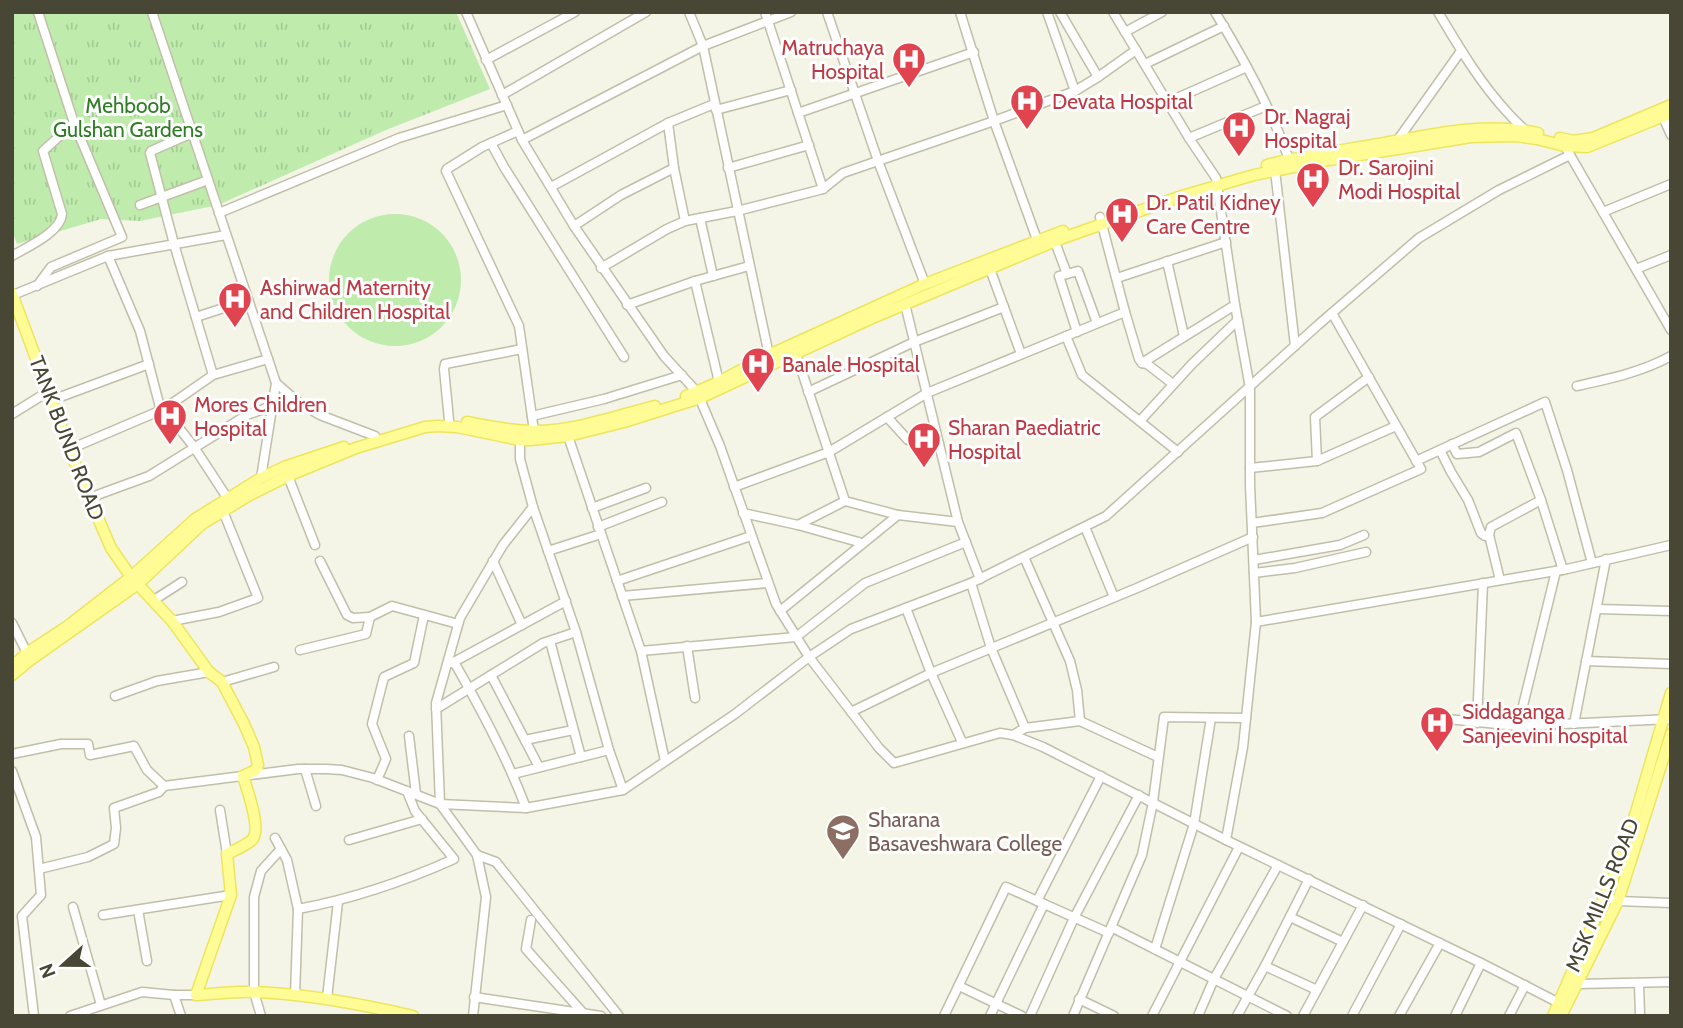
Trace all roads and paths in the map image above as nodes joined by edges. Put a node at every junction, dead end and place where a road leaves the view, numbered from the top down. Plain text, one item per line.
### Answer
1 (38, 12) edge
2 (152, 12) edge
3 (466, 12) edge
4 (575, 12) edge
5 (646, 12) edge
6 (689, 12) edge
7 (791, 12) edge
8 (827, 12) edge
9 (960, 12) edge
10 (1047, 12) edge
11 (1060, 12) edge
12 (1112, 12) edge
13 (1215, 12) edge
14 (1438, 12) edge
15 (1160, 13) edge
16 (767, 16) edge
17 (1223, 26) junction
18 (1125, 32) junction
19 (704, 46) junction
20 (1136, 50) junction
21 (1461, 51) junction
22 (974, 52) junction
23 (486, 60) junction
24 (1145, 64) junction
25 (1247, 66) junction
26 (1098, 77) junction
27 (791, 90) junction
28 (1075, 91) junction
29 (855, 94) junction
30 (502, 95) junction
31 (1168, 102) junction
32 (507, 105) junction
33 (1671, 105) edge
34 (1266, 106) junction
35 (715, 107) junction
36 (798, 113) junction
37 (1667, 115) edge
38 (995, 121) junction
39 (74, 123) junction
40 (668, 123) junction
41 (518, 131) junction
42 (192, 133) junction
43 (1529, 134) junction
44 (1671, 135) edge
45 (1189, 138) junction
46 (522, 140) junction
47 (491, 143) junction
48 (808, 145) junction
49 (1397, 145) junction
50 (1565, 147) junction
51 (878, 161) junction
52 (1291, 163) junction
53 (674, 168) junction
54 (728, 168) junction
55 (1275, 170) junction
56 (208, 180) junction
57 (1216, 182) junction
58 (1671, 184) edge
59 (551, 187) junction
60 (823, 189) junction
61 (162, 197) junction
62 (140, 205) dead end
63 (737, 211) junction
64 (1603, 212) junction
65 (219, 213) junction
66 (700, 218) junction
67 (685, 220) junction
68 (1101, 221) junction
69 (574, 226) junction
70 (226, 235) junction
71 (1055, 242) junction
72 (1227, 242) junction
73 (174, 244) junction
74 (1039, 244) junction
75 (1671, 255) edge
76 (12, 256) edge
77 (108, 256) junction
78 (1167, 261) junction
79 (749, 266) junction
80 (601, 268) junction
81 (990, 269) junction
82 (1636, 269) junction
83 (1067, 274) junction
84 (713, 276) junction
85 (1117, 278) junction
86 (695, 281) junction
87 (925, 284) junction
88 (37, 286) junction
89 (12, 294) edge
90 (248, 300) junction
91 (905, 304) junction
92 (627, 305) junction
93 (1235, 305) junction
94 (1004, 307) junction
95 (1125, 312) junction
96 (1332, 313) junction
97 (196, 317) junction
98 (1238, 320) junction
99 (1097, 323) junction
100 (1671, 330) edge
101 (1077, 331) junction
102 (1066, 336) junction
103 (1184, 336) junction
104 (914, 342) junction
105 (1295, 346) junction
106 (522, 349) junction
107 (796, 354) junction
108 (1021, 354) junction
109 (769, 355) junction
110 (1671, 356) edge
111 (624, 357) dead end
112 (268, 359) junction
113 (1142, 363) junction
114 (149, 364) junction
115 (213, 375) junction
116 (682, 375) junction
117 (1368, 377) junction
118 (719, 382) junction
119 (276, 383) junction
120 (1173, 384) junction
121 (1577, 386) dead end
122 (1250, 388) junction
123 (808, 392) junction
124 (927, 393) junction
125 (699, 395) junction
126 (50, 396) junction
127 (272, 406) junction
128 (162, 410) junction
129 (12, 414) edge
130 (532, 416) junction
131 (887, 417) junction
132 (449, 420) junction
133 (1140, 421) junction
134 (1396, 426) junction
135 (534, 431) junction
136 (520, 435) junction
137 (375, 436) junction
138 (568, 436) junction
139 (939, 444) junction
140 (1452, 444) junction
141 (194, 447) junction
142 (70, 449) junction
143 (1440, 450) junction
144 (829, 452) junction
145 (1178, 452) junction
146 (1317, 461) junction
147 (1416, 461) junction
148 (1250, 468) junction
149 (288, 476) junction
150 (261, 478) junction
151 (734, 487) junction
152 (646, 488) dead end
153 (89, 498) junction
154 (228, 499) junction
155 (1541, 500) junction
156 (845, 501) junction
157 (662, 502) dead end
158 (533, 507) junction
159 (592, 508) junction
160 (223, 511) junction
161 (743, 513) junction
162 (898, 515) junction
163 (958, 522) junction
164 (1252, 523) junction
165 (797, 525) junction
166 (1085, 527) junction
167 (599, 530) junction
168 (1364, 535) dead end
169 (1489, 535) junction
170 (751, 537) junction
171 (1252, 537) junction
172 (966, 542) junction
173 (862, 543) junction
174 (315, 545) dead end
175 (1671, 545) edge
176 (548, 551) junction
177 (1367, 552) dead end
178 (1024, 557) junction
179 (1606, 559) junction
180 (1254, 560) junction
181 (320, 561) dead end
182 (494, 561) junction
183 (1592, 563) junction
184 (1560, 570) junction
185 (1254, 573) junction
186 (980, 579) junction
187 (1500, 580) junction
188 (134, 581) junction
189 (617, 581) junction
190 (182, 582) dead end
191 (768, 583) junction
192 (971, 583) junction
193 (1483, 583) junction
194 (622, 596) junction
195 (1114, 597) junction
196 (154, 600) junction
197 (566, 601) junction
198 (906, 608) junction
199 (1597, 609) junction
200 (780, 611) junction
201 (1671, 611) edge
202 (424, 615) junction
203 (370, 617) junction
204 (172, 621) junction
205 (1054, 622) junction
206 (1256, 622) junction
207 (12, 623) edge
208 (458, 624) junction
209 (522, 625) junction
210 (576, 632) junction
211 (796, 637) junction
212 (550, 641) junction
213 (687, 646) junction
214 (991, 648) junction
215 (300, 650) dead end
216 (641, 651) junction
217 (27, 653) junction
218 (809, 657) junction
219 (1586, 661) junction
220 (450, 664) junction
221 (1671, 664) edge
222 (12, 667) edge
223 (274, 667) dead end
224 (209, 672) junction
225 (931, 673) junction
226 (12, 675) edge
227 (491, 676) junction
228 (222, 682) junction
229 (470, 689) junction
230 (1671, 693) edge
231 (115, 696) dead end
232 (695, 698) dead end
233 (436, 709) junction
234 (851, 712) junction
235 (1211, 718) junction
236 (1246, 718) junction
237 (1447, 719) dead end
238 (1667, 719) edge
239 (1080, 721) junction
240 (1477, 723) junction
241 (1574, 724) junction
242 (1518, 726) junction
243 (1025, 729) junction
244 (573, 730) junction
245 (1671, 734) edge
246 (1013, 735) junction
247 (409, 736) dead end
248 (525, 740) junction
249 (962, 742) junction
250 (608, 750) junction
251 (12, 754) edge
252 (581, 757) junction
253 (1158, 757) junction
254 (665, 761) junction
255 (539, 767) junction
256 (305, 769) junction
257 (12, 771) edge
258 (513, 774) junction
259 (243, 776) junction
260 (1101, 776) junction
261 (377, 780) junction
262 (164, 786) junction
263 (623, 790) junction
264 (412, 793) junction
265 (1139, 796) junction
266 (1153, 802) junction
267 (440, 804) junction
268 (316, 806) dead end
269 (526, 808) junction
270 (220, 810) dead end
271 (422, 819) junction
272 (1194, 824) junction
273 (275, 838) dead end
274 (1226, 840) junction
275 (349, 841) dead end
276 (1239, 846) junction
277 (281, 849) junction
278 (227, 854) junction
279 (477, 855) junction
280 (1278, 865) junction
281 (39, 869) junction
282 (1309, 879) junction
283 (231, 895) junction
284 (1604, 897) junction
285 (1618, 901) junction
286 (338, 902) junction
287 (1041, 903) junction
288 (1671, 903) edge
289 (1363, 905) junction
290 (73, 907) dead end
291 (298, 909) junction
292 (138, 910) junction
293 (103, 915) dead end
294 (1290, 917) junction
295 (1074, 918) junction
296 (530, 920) dead end
297 (1401, 924) junction
298 (1110, 930) junction
299 (1343, 942) junction
300 (1440, 943) junction
301 (1155, 949) junction
302 (147, 961) dead end
303 (1179, 962) junction
304 (1481, 962) junction
305 (1265, 965) junction
306 (1214, 979) junction
307 (1671, 982) edge
308 (1639, 983) junction
309 (1578, 984) junction
310 (1525, 985) junction
311 (958, 986) junction
312 (1317, 990) junction
313 (254, 992) junction
314 (174, 995) junction
315 (196, 995) junction
316 (295, 995) junction
317 (1247, 996) junction
318 (327, 998) junction
319 (474, 998) junction
320 (1079, 999) junction
321 (996, 1003) junction
322 (101, 1005) junction
323 (1562, 1009) edge
324 (375, 1012) edge
325 (583, 1013) junction
326 (34, 1016) edge
327 (70, 1016) edge
328 (181, 1016) edge
329 (261, 1016) edge
330 (413, 1016) edge
331 (473, 1016) edge
332 (601, 1016) edge
333 (620, 1016) edge
334 (944, 1016) edge
335 (990, 1016) edge
336 (1022, 1016) edge
337 (1030, 1016) edge
338 (1073, 1016) edge
339 (1114, 1016) edge
340 (1152, 1016) edge
341 (1198, 1016) edge
342 (1237, 1016) edge
343 (1287, 1016) edge
344 (1303, 1016) edge
345 (1352, 1016) edge
346 (1399, 1016) edge
347 (1455, 1016) edge
348 (1509, 1016) edge
349 (1553, 1016) edge
350 (1640, 1016) edge

1 - 39 street
2 - 42 street
3 - 23 street
4 - 23 street
5 - 30 street
6 - 19 street
7 - 16 street
8 - 29 street
9 - 22 street
10 - 28 street
11 - 26 street
12 - 18 street
13 - 17 street
14 - 21 street
15 - 18 street
16 - 19 street
16 - 27 street
17 - 24 street
17 - 25 street
18 - 20 street
19 - 35 street
19 - 46 street
20 - 24 street
20 - 26 street
21 - 43 street
21 - 49 street
22 - 29 street
22 - 38 street
23 - 30 street
24 - 31 street
25 - 31 street
25 - 34 street
26 - 28 street
27 - 35 street
27 - 36 street
28 - 38 street
29 - 36 street
29 - 51 street
30 - 32 street
31 - 45 street
32 - 41 street
32 - 65 street
33 - 50 main road
34 - 45 street
34 - 52 street
35 - 40 street
35 - 54 street
36 - 48 street
37 - 44 street
37 - 50 main road
38 - 51 street
38 - 74 street
39 - 76 street
39 - 88 street
40 - 53 street
40 - 59 street
41 - 46 street
41 - 47 street
42 - 56 street
42 - 61 street
43 - 49 main road
43 - 50 main road
45 - 57 street
46 - 59 street
47 - 106 street
47 - 111 street
48 - 54 street
48 - 60 street
49 - 52 main road
50 - 64 street
50 - 96 street
51 - 60 street
51 - 87 street
52 - 55 main road
52 - 57 main road
53 - 67 street
53 - 69 street
54 - 63 street
55 - 57 main road
55 - 105 street
56 - 61 street
56 - 65 street
57 - 68 main road
57 - 72 street
58 - 64 street
59 - 69 street
60 - 63 street
61 - 62 street
61 - 73 street
63 - 66 street
63 - 79 street
64 - 82 street
65 - 70 street
66 - 67 street
66 - 84 street
67 - 80 street
68 - 71 main road
68 - 74 main road
68 - 85 street
69 - 80 street
70 - 73 street
70 - 90 street
71 - 74 main road
71 - 83 street
72 - 78 street
72 - 93 street
73 - 77 street
73 - 97 street
74 - 81 main road
74 - 87 main road
75 - 82 street
77 - 88 street
77 - 114 street
78 - 85 street
78 - 103 street
79 - 84 street
79 - 109 street
80 - 92 street
81 - 91 main road
81 - 94 street
82 - 100 street
83 - 99 street
83 - 101 street
84 - 86 street
85 - 95 street
86 - 92 street
86 - 118 street
87 - 109 main road
88 - 89 street
89 - 126 main road, TANK BUND ROAD
90 - 97 street
90 - 112 street
91 - 104 street
91 - 107 main road
92 - 116 street
93 - 98 street
93 - 103 street
94 - 104 street
94 - 108 street
95 - 99 street
95 - 113 street
96 - 105 street
96 - 117 street
97 - 115 street
98 - 120 street
98 - 122 street
99 - 101 street
101 - 102 street
102 - 108 street
102 - 133 street
103 - 113 street
104 - 123 street
104 - 124 street
105 - 122 street
106 - 130 street
106 - 132 street
107 - 123 street
107 - 125 main road
108 - 124 street
109 - 118 main road
110 - 121 street
112 - 115 street
112 - 119 street
113 - 120 street
114 - 126 street
114 - 128 street
115 - 128 street
116 - 125 street
116 - 130 street
117 - 134 street
117 - 146 street
118 - 125 main road
119 - 127 street
119 - 137 street
120 - 133 street
122 - 145 street
122 - 148 street
123 - 144 street
124 - 131 street
124 - 139 street
125 - 135 main road
125 - 138 main road
125 - 151 street
126 - 129 street
126 - 142 main road, TANK BUND ROAD
127 - 141 street
127 - 150 street
128 - 141 street
128 - 142 street
130 - 135 street
131 - 139 street
131 - 144 street
132 - 136 main road
132 - 137 main road
133 - 145 street
134 - 146 street
134 - 147 street
135 - 136 main road
136 - 138 main road
136 - 149 main road
136 - 158 street
137 - 150 main road
138 - 159 street
139 - 163 street
140 - 143 street
140 - 155 street
140 - 183 street
141 - 153 street
141 - 154 street
142 - 153 main road, TANK BUND ROAD
143 - 147 street
143 - 169 street
144 - 151 street
144 - 156 street
145 - 166 street
146 - 148 street
147 - 164 street
148 - 164 street
149 - 160 main road
149 - 174 street
150 - 154 main road
151 - 161 street
152 - 159 street
153 - 188 main road, TANK BUND ROAD
154 - 188 main road
155 - 169 street
155 - 184 street
156 - 162 street
156 - 165 street
157 - 167 street
158 - 176 street
158 - 182 street
159 - 167 street
160 - 188 main road
160 - 204 street
161 - 165 street
161 - 170 street
162 - 163 street
162 - 173 street
163 - 172 street
164 - 171 street
165 - 173 street
166 - 178 street
166 - 195 street
167 - 176 street
167 - 189 street
168 - 180 street
169 - 187 street
170 - 189 street
170 - 191 street
171 - 180 street
171 - 195 street
172 - 186 street
172 - 211 street
173 - 200 street
175 - 179 street
176 - 197 street
177 - 185 street
178 - 186 street
178 - 205 street
179 - 183 street
179 - 199 street
180 - 185 street
181 - 203 street
182 - 208 street
182 - 209 street
183 - 184 street
184 - 187 street
184 - 242 street
185 - 206 street
186 - 192 street
187 - 193 street
188 - 196 main road, TANK BUND ROAD
188 - 217 main road
188 - 226 main road
189 - 194 street
190 - 196 street
191 - 194 street
191 - 200 street
192 - 198 street
192 - 214 street
193 - 206 street
193 - 240 street
194 - 216 street
195 - 205 street
196 - 204 main road, TANK BUND ROAD
197 - 209 street
197 - 210 street
198 - 218 street
198 - 225 street
199 - 201 street
199 - 219 street
200 - 211 street
202 - 203 street
202 - 208 street
202 - 261 street
203 - 215 street
204 - 224 main road, TANK BUND ROAD
205 - 214 street
205 - 239 street
206 - 236 street
207 - 217 street
208 - 220 street
209 - 220 street
210 - 212 street
210 - 250 street
211 - 213 street
211 - 218 street
212 - 227 street
212 - 244 street
213 - 216 street
213 - 232 street
214 - 225 street
214 - 243 street
216 - 254 street
217 - 222 main road
218 - 234 street
218 - 254 street
219 - 221 street
219 - 241 street
220 - 229 street
220 - 233 street
223 - 228 street
224 - 228 main road, TANK BUND ROAD
224 - 231 street
225 - 234 street
225 - 249 street
227 - 229 street
227 - 248 street
228 - 259 main road
229 - 233 street
229 - 258 street
230 - 238 main road, MSK MILLS ROAD
233 - 267 street
234 - 249 street
235 - 236 street
235 - 253 street
235 - 272 street
236 - 274 street
237 - 240 street
238 - 241 street
238 - 284 main road, MSK MILLS ROAD
239 - 243 street
239 - 253 street
240 - 242 street
241 - 242 street
243 - 246 street
244 - 248 street
244 - 252 street
245 - 285 main road, MSK MILLS ROAD
246 - 249 street
246 - 260 street
247 - 264 street
248 - 255 street
250 - 252 street
250 - 263 street
251 - 262 street
252 - 255 street
253 - 266 street
254 - 263 street
255 - 258 street
256 - 259 street
256 - 261 street
256 - 268 street
257 - 281 street
258 - 269 street
259 - 262 street
259 - 278 main road
260 - 265 street
260 - 287 street
261 - 264 street
262 - 281 street
263 - 269 street
264 - 267 street
264 - 271 street
265 - 266 street
265 - 295 street
266 - 272 street
266 - 298 street
267 - 269 street
267 - 279 street
270 - 278 street
271 - 275 street
271 - 286 street
272 - 274 street
272 - 301 street
273 - 277 street
274 - 276 street
276 - 280 street
276 - 303 street
277 - 291 street
277 - 313 street
278 - 283 main road
279 - 319 street
279 - 333 street
280 - 282 street
280 - 306 street
281 - 326 street
282 - 289 street
282 - 294 street
283 - 292 street
283 - 315 main road
284 - 285 street
284 - 323 main road, MSK MILLS ROAD
285 - 288 street
285 - 309 main road, MSK MILLS ROAD
286 - 291 street
286 - 318 street
287 - 295 street
287 - 311 street
287 - 321 street
289 - 297 street
289 - 299 street
290 - 322 street
291 - 316 street
292 - 293 street
292 - 302 street
294 - 299 street
294 - 305 street
295 - 298 street
295 - 337 street
296 - 325 street
297 - 300 street
297 - 345 street
298 - 301 street
298 - 320 street
299 - 312 street
300 - 304 street
300 - 346 street
301 - 303 street
303 - 306 street
303 - 340 street
304 - 310 street
304 - 347 street
305 - 312 street
305 - 317 street
306 - 317 street
306 - 341 street
307 - 308 street
308 - 309 street
308 - 350 street
309 - 323 main road, MSK MILLS ROAD
310 - 323 street
310 - 348 street
311 - 321 street
311 - 334 street
312 - 344 street
313 - 315 main road
313 - 316 main road
313 - 329 street
314 - 315 street
314 - 322 street
314 - 328 street
316 - 318 main road
317 - 342 street
317 - 343 street
318 - 324 main road
319 - 325 street
319 - 331 street
320 - 338 street
320 - 339 street
321 - 335 street
321 - 336 street
322 - 327 street
323 - 349 main road, MSK MILLS ROAD
324 - 330 main road
325 - 332 street

